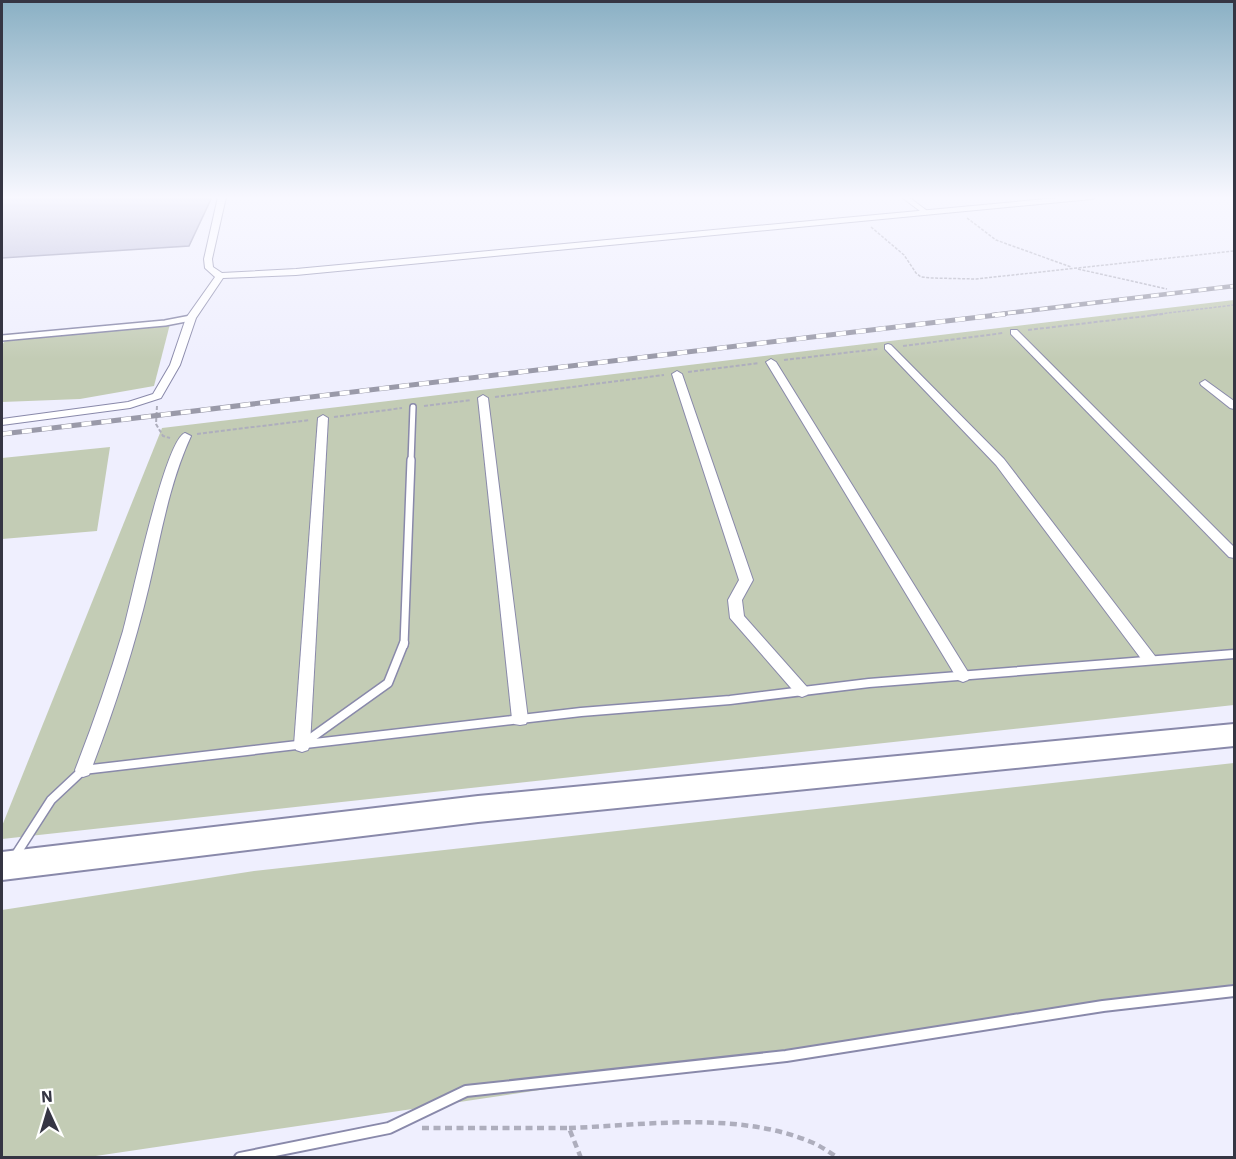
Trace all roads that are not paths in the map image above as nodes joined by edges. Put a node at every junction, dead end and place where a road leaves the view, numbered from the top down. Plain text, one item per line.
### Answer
1 (210, 251) edge
2 (517, 251) edge
3 (220, 276) junction
4 (191, 318) junction
5 (1014, 332) road end
6 (2, 338) edge
7 (888, 348) road end
8 (771, 362) road end
9 (677, 374) road end
10 (1205, 383) dead end
11 (483, 398) road end
12 (1234, 406) edge
13 (413, 407) road end
14 (322, 418) road end
15 (2, 422) edge
16 (185, 436) road end
17 (1234, 554) edge
18 (1234, 654) edge
19 (1150, 660) junction
20 (963, 676) junction
21 (802, 691) junction
22 (520, 719) junction
23 (1234, 735) edge
24 (302, 745) junction
25 (83, 770) junction
26 (5, 866) edge
27 (1234, 992) edge
28 (240, 1158) edge

1 - 3 street
2 - 3 street
3 - 4 street
4 - 6 lane
4 - 15 street
5 - 17 street
7 - 19 street
8 - 20 street
9 - 21 street
10 - 12 street
11 - 22 street
13 - 24 lane
14 - 24 street
16 - 25 street
18 - 19 lane
19 - 20 lane
20 - 21 lane
21 - 22 lane
22 - 24 lane
23 - 26 main road
24 - 25 lane
25 - 26 lane
27 - 28 lane

